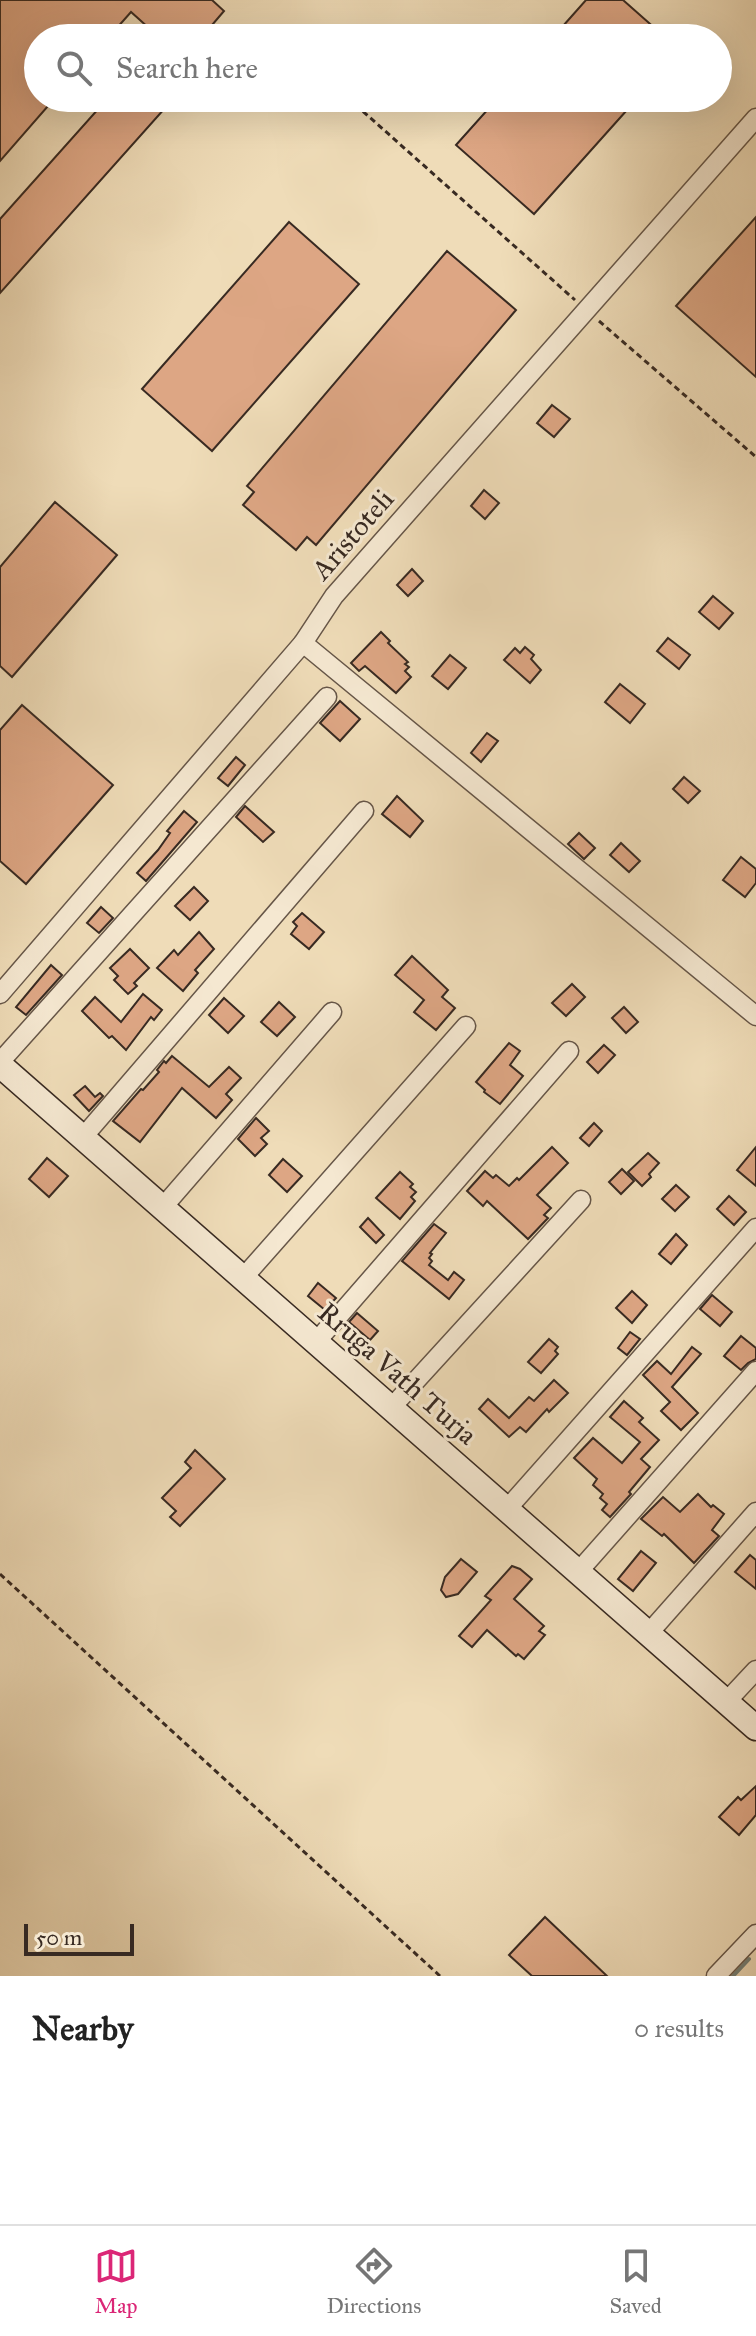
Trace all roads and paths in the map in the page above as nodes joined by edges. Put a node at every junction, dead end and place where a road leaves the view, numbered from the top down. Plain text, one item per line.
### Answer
1 (364, 112) edge
2 (756, 118) edge
3 (586, 310) junction
4 (756, 457) edge
5 (303, 643) junction
6 (327, 697) dead end
7 (364, 811) dead end
8 (0, 994) edge
9 (332, 1012) dead end
10 (756, 1016) edge
11 (466, 1026) dead end
12 (569, 1051) dead end
13 (0, 1064) edge
14 (84, 1136) junction
15 (581, 1200) dead end
16 (163, 1207) junction
17 (756, 1228) edge
18 (243, 1278) junction
19 (316, 1342) junction
20 (756, 1371) edge
21 (391, 1408) junction
22 (507, 1509) junction
23 (756, 1512) edge
24 (578, 1572) junction
25 (0, 1574) edge
26 (648, 1634) junction
27 (756, 1670) edge
28 (727, 1701) junction
29 (756, 1728) edge
30 (756, 1934) edge
31 (440, 1976) edge
32 (716, 1976) edge

1 - 3 path
2 - 3 street, Aristoteli
3 - 4 path
3 - 5 street, Aristoteli
5 - 8 street, Aristoteli
5 - 10 street
6 - 13 street
7 - 14 street
9 - 16 street
11 - 18 street
12 - 19 street
13 - 14 street, Rruga Vath Turja
14 - 16 street, Rruga Vath Turja
15 - 21 street
16 - 18 street, Rruga Vath Turja
17 - 22 street
18 - 19 street, Rruga Vath Turja
19 - 21 street, Rruga Vath Turja
20 - 24 street
21 - 22 street, Rruga Vath Turja
22 - 24 street, Rruga Vath Turja
23 - 26 street
24 - 26 street, Rruga Vath Turja
25 - 31 path
26 - 28 street, Rruga Vath Turja
27 - 28 street
28 - 29 street, Rruga Vath Turja
30 - 32 street

